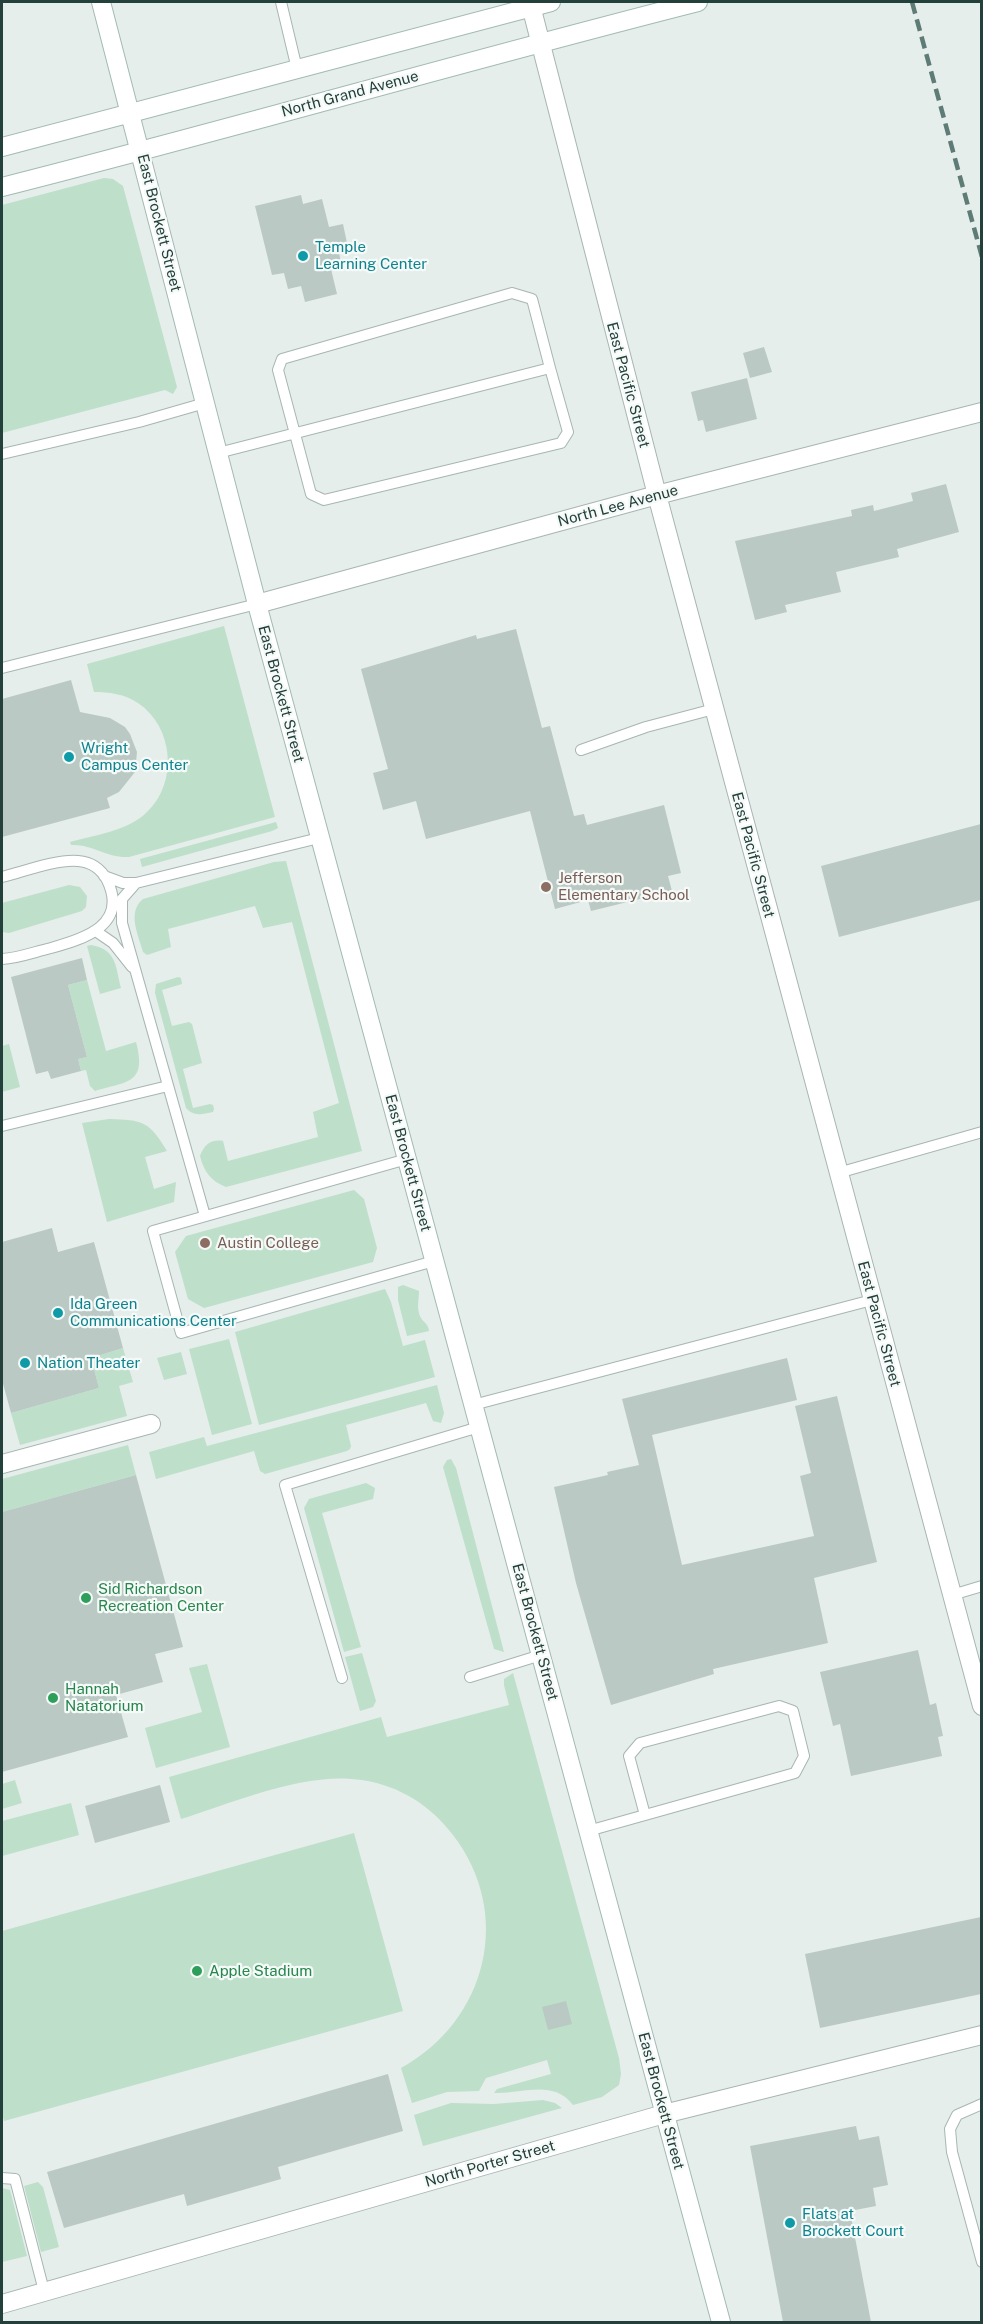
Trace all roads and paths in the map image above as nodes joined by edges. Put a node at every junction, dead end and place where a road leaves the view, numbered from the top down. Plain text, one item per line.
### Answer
1 (102, 2) edge
2 (281, 2) edge
3 (551, 2) edge
4 (698, 2) edge
5 (531, 4) edge
6 (539, 42) junction
7 (297, 69) junction
8 (131, 114) junction
9 (2, 147) edge
10 (141, 152) junction
11 (2, 187) edge
12 (550, 368) junction
13 (205, 403) junction
14 (981, 412) edge
15 (295, 434) junction
16 (218, 453) junction
17 (2, 454) edge
18 (657, 495) junction
19 (257, 604) junction
20 (2, 668) edge
21 (714, 709) junction
22 (581, 750) dead end
23 (319, 838) junction
24 (104, 876) junction
25 (2, 877) edge
26 (136, 883) junction
27 (97, 932) junction
28 (2, 959) edge
29 (136, 971) junction
30 (168, 1086) junction
31 (2, 1126) edge
32 (981, 1132) edge
33 (407, 1159) junction
34 (838, 1173) junction
35 (205, 1216) junction
36 (434, 1261) junction
37 (872, 1300) junction
38 (473, 1405) junction
39 (150, 1424) dead end
40 (479, 1427) junction
41 (2, 1464) edge
42 (981, 1586) edge
43 (952, 1595) junction
44 (541, 1655) junction
45 (470, 1677) dead end
46 (342, 1678) dead end
47 (981, 1706) edge
48 (645, 1815) junction
49 (588, 1831) junction
50 (981, 2035) edge
51 (981, 2104) edge
52 (664, 2114) junction
53 (2, 2178) edge
54 (981, 2262) edge
55 (44, 2291) junction
56 (2, 2304) edge
57 (721, 2322) edge

1 - 8 street, East Brockett Street
2 - 7 lane
3 - 5 street
4 - 6 street, North Grand Avenue
5 - 6 street, East Pacific Street
5 - 7 street
6 - 10 street, North Grand Avenue
6 - 18 street, East Pacific Street
7 - 8 street
8 - 9 street
8 - 10 street, East Brockett Street
10 - 11 street, North Grand Avenue
10 - 13 street, East Brockett Street
12 - 15 lane
12 - 15 lane
12 - 15 lane
13 - 16 street, East Brockett Street
13 - 17 lane
14 - 18 street, North Lee Avenue
15 - 16 lane
16 - 19 street, East Brockett Street
18 - 19 street, North Lee Avenue
18 - 21 street, East Pacific Street
19 - 20 lane
19 - 23 street, East Brockett Street
21 - 22 lane
21 - 34 street, East Pacific Street
23 - 26 lane
23 - 33 street, East Brockett Street
24 - 25 lane
24 - 26 lane
24 - 27 lane
26 - 29 lane
27 - 28 lane
27 - 29 lane
29 - 30 lane
30 - 31 lane
30 - 35 lane
32 - 34 lane
33 - 35 lane
33 - 36 street, East Brockett Street
34 - 37 street, East Pacific Street
35 - 36 lane
36 - 38 street, East Brockett Street
37 - 38 lane
37 - 43 street, East Pacific Street
38 - 40 street, East Brockett Street
39 - 41 street
40 - 44 street, East Brockett Street
40 - 46 lane
42 - 43 lane
43 - 47 street, East Pacific Street
44 - 45 lane
44 - 49 street, East Brockett Street
48 - 48 lane
48 - 49 lane
49 - 52 street, East Brockett Street
50 - 52 street, North Porter Street
51 - 54 lane
52 - 55 street, North Porter Street
52 - 57 street, East Brockett Street
53 - 55 lane
55 - 56 street, North Porter Street

